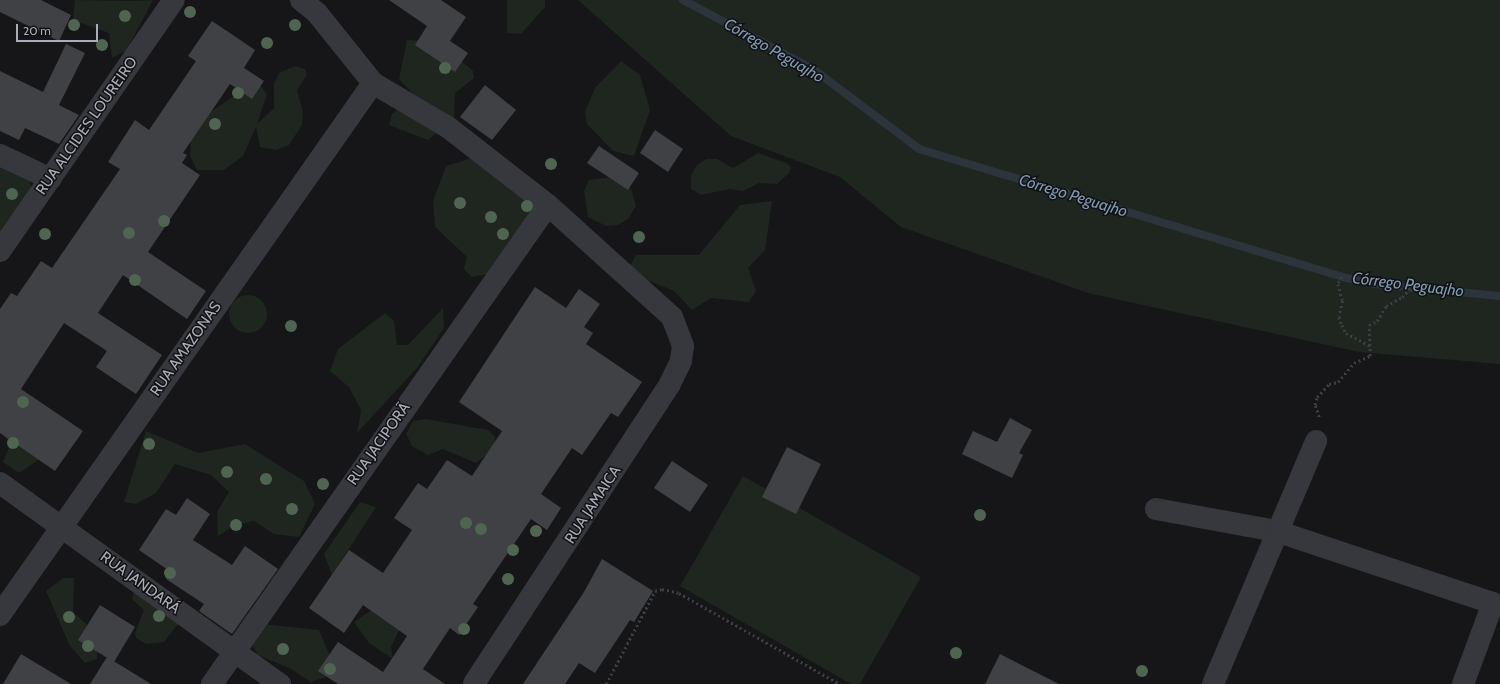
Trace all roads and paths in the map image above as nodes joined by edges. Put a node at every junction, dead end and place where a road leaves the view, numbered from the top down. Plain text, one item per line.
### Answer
1 (174, 0) edge
2 (301, 0) edge
3 (373, 83) junction
4 (0, 155) edge
5 (51, 179) junction
6 (548, 205) junction
7 (0, 251) edge
8 (1342, 277) dead end
9 (1413, 285) dead end
10 (1370, 346) junction
11 (1316, 440) joint
12 (0, 483) edge
13 (1156, 509) dead end
14 (61, 526) junction
15 (1276, 531) junction
16 (0, 616) edge
17 (235, 652) junction
18 (212, 684) edge
19 (280, 684) edge
20 (474, 684) edge
21 (606, 684) edge
22 (840, 684) edge
23 (1213, 684) edge
24 (1463, 684) edge

1 - 5 street, RUA ALCIDES LOUREIRO
2 - 3 street
3 - 6 street
3 - 14 street, RUA AMAZONAS
4 - 5 street
5 - 7 street, RUA ALCIDES LOUREIRO
6 - 17 street, RUA JACIPORÃ
6 - 20 street, RUA JAMAICA
8 - 10 path
9 - 10 path
10 - 11 path
11 - 15 street
12 - 14 street, RUA JANDARÁ
13 - 15 street
14 - 16 street, RUA AMAZONAS
14 - 17 street, RUA JANDARÁ
15 - 23 street
15 - 24 street
17 - 18 street, RUA JACIPORÃ
17 - 19 street, RUA JANDARÁ
21 - 22 path

